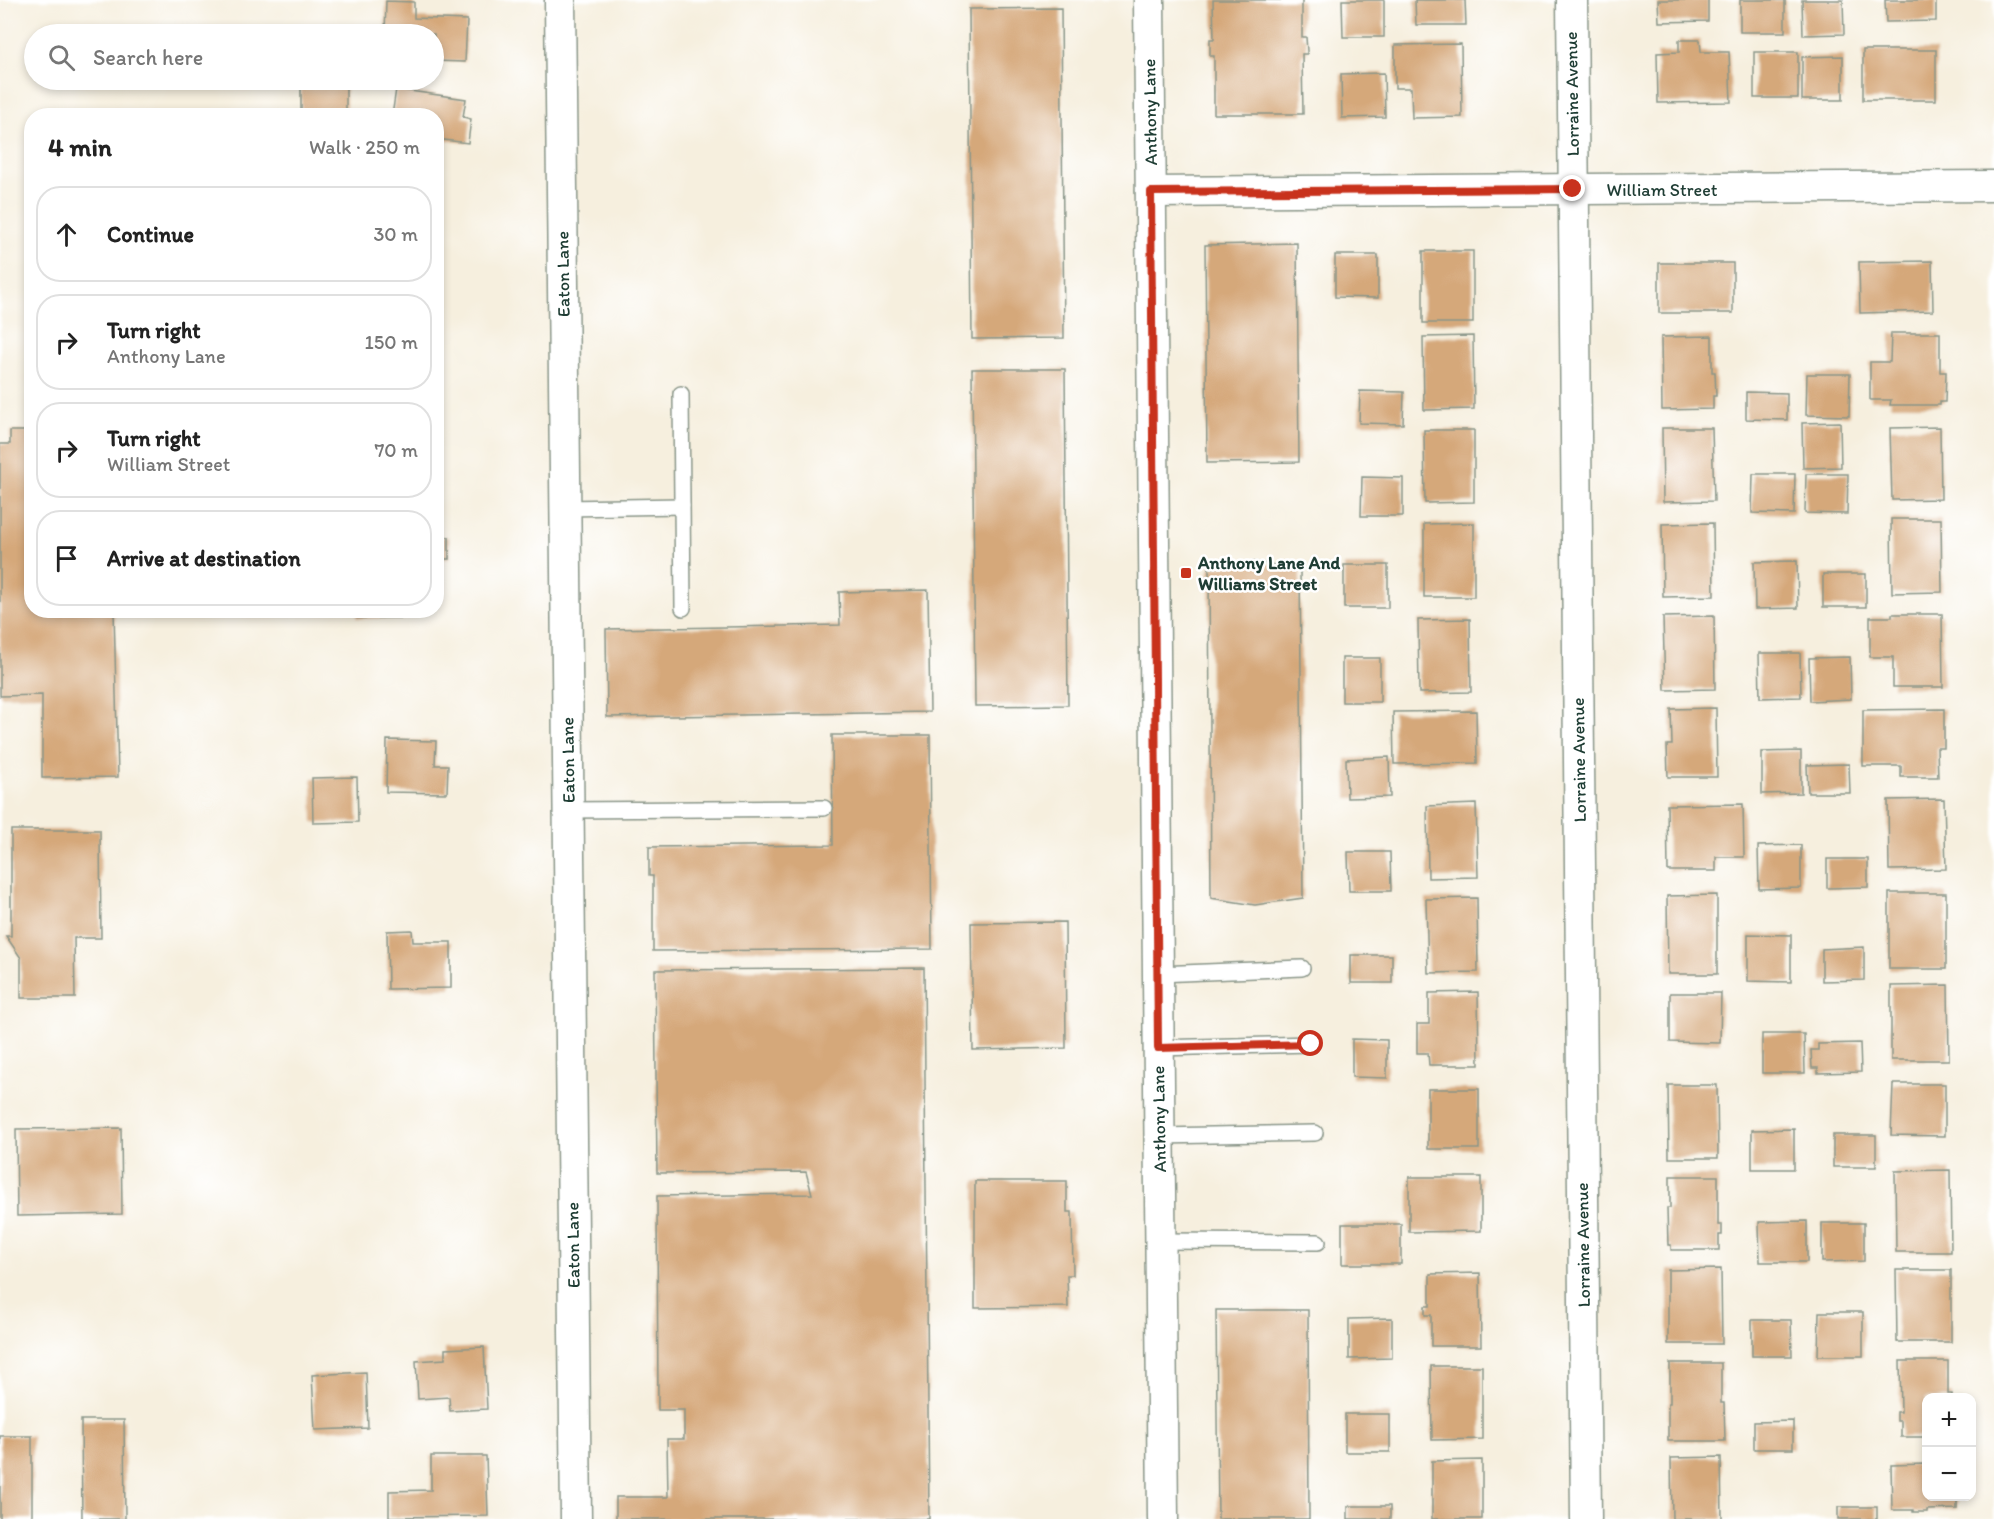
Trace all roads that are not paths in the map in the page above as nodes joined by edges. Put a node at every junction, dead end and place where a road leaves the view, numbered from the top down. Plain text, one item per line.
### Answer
1 (560, 0) edge
2 (1149, 0) edge
3 (1572, 0) edge
4 (1994, 186) edge
5 (1573, 189) junction
6 (1151, 192) junction
7 (681, 394) dead end
8 (682, 506) junction
9 (565, 508) junction
10 (683, 608) dead end
11 (824, 808) dead end
12 (568, 810) junction
13 (1302, 968) dead end
14 (1158, 974) junction
15 (1311, 1044) dead end
16 (1158, 1048) junction
17 (1315, 1133) dead end
18 (1159, 1136) junction
19 (1160, 1241) junction
20 (1318, 1242) dead end
21 (576, 1519) edge
22 (1163, 1519) edge
23 (1586, 1519) edge

1 - 9 street, Eaton Lane
2 - 6 street, Anthony Lane
3 - 5 street, Lorraine Avenue
4 - 5 street, William Street
5 - 6 street, William Street
5 - 23 street, Lorraine Avenue
6 - 14 street, Anthony Lane
7 - 8 lane
8 - 9 lane
8 - 10 lane
9 - 12 street, Eaton Lane
11 - 12 lane
12 - 21 street, Eaton Lane
13 - 14 lane
14 - 16 street, Anthony Lane
15 - 16 lane
16 - 18 street, Anthony Lane
17 - 18 lane
18 - 19 street, Anthony Lane
19 - 20 lane
19 - 22 street, Anthony Lane

